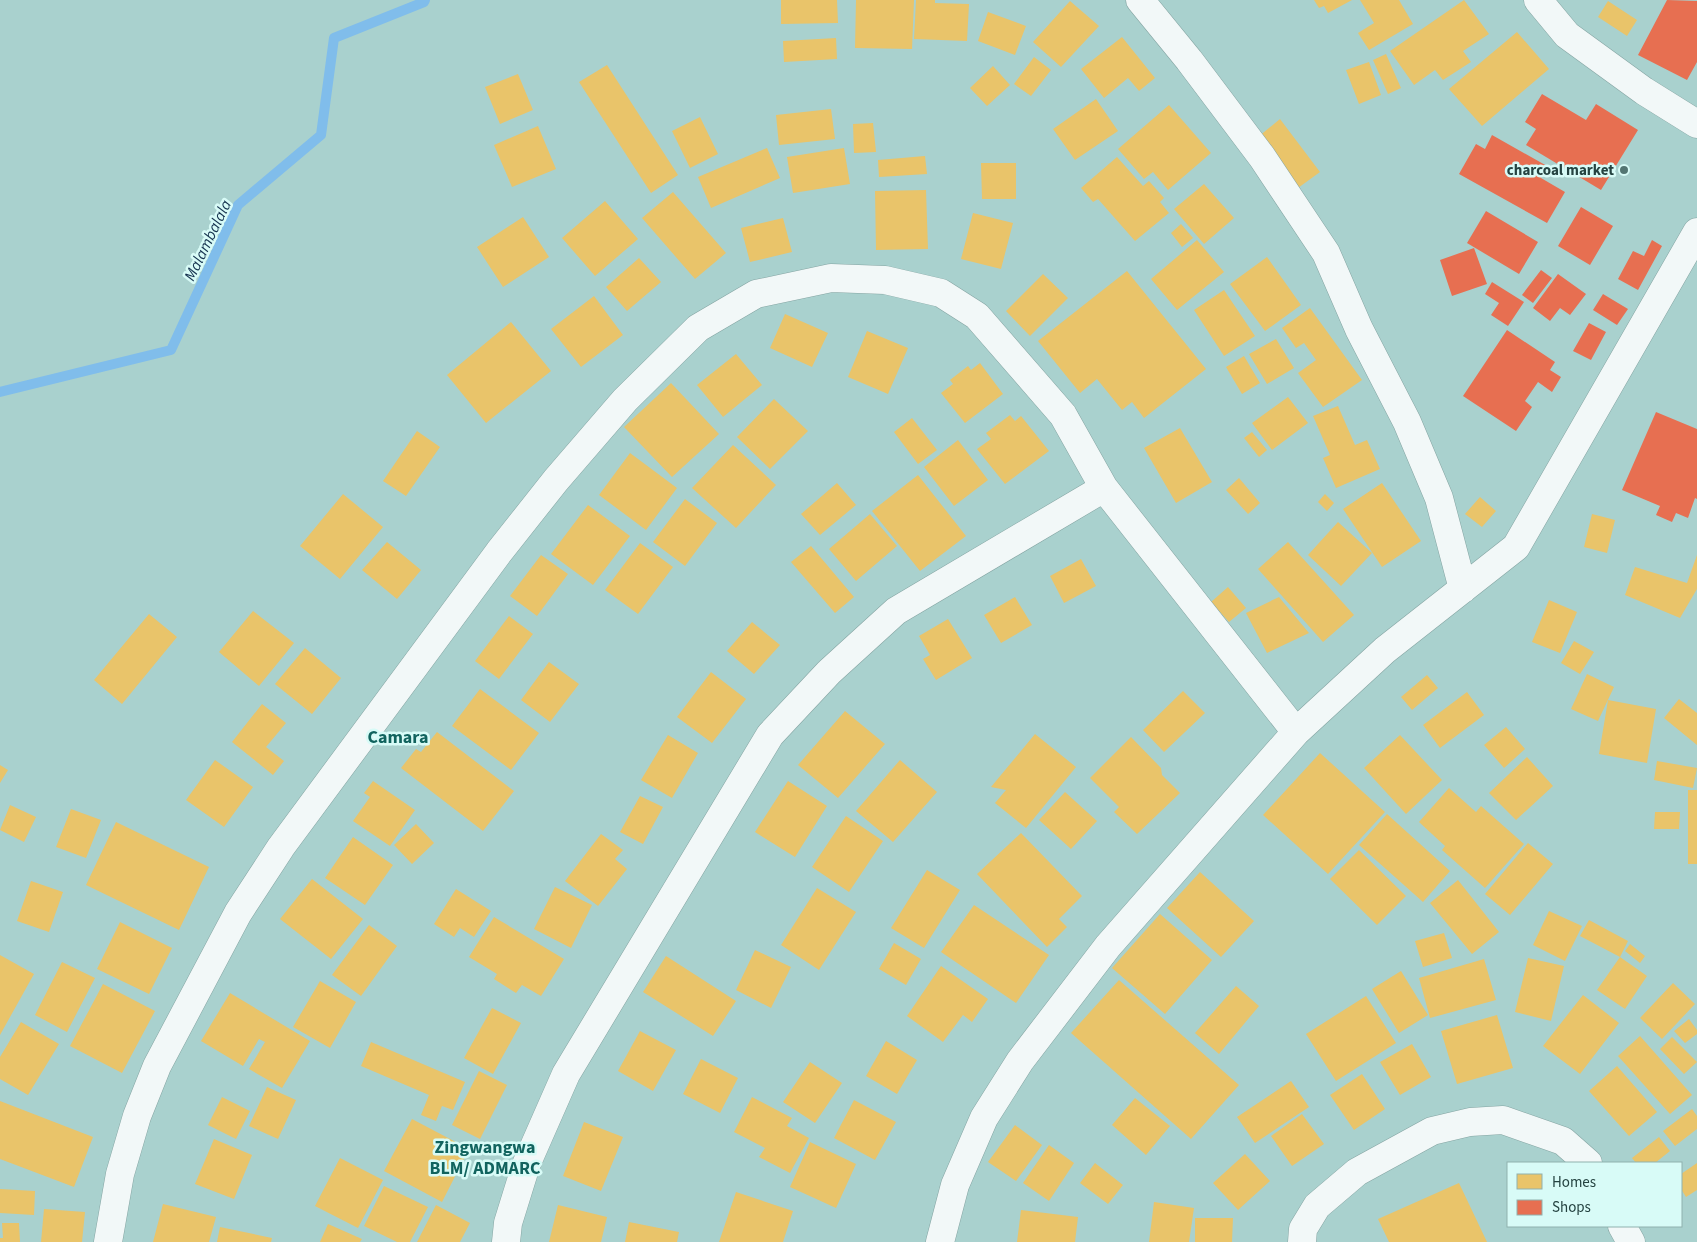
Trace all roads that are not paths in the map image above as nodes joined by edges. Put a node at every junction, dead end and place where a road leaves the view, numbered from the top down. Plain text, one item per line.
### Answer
1 (1140, 0) edge
2 (1538, 0) edge
3 (1697, 124) edge
4 (1697, 232) edge
5 (1104, 488) junction
6 (1463, 589) junction
7 (1296, 732) junction
8 (1587, 1162) edge
9 (1623, 1227) edge
10 (108, 1242) edge
11 (506, 1242) edge
12 (940, 1242) edge
13 (1302, 1242) edge
14 (1632, 1242) edge

1 - 6 street
2 - 3 street
4 - 6 street
5 - 7 street
5 - 10 street
5 - 11 street
6 - 7 street
7 - 12 street
8 - 13 street
9 - 14 street

